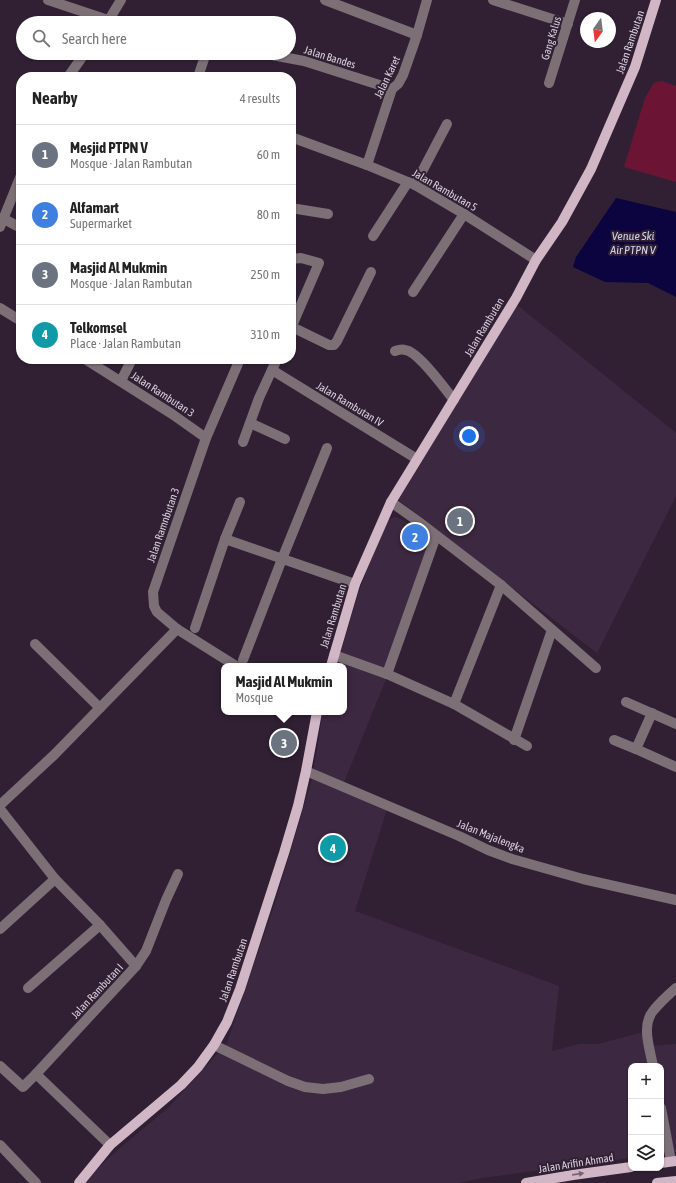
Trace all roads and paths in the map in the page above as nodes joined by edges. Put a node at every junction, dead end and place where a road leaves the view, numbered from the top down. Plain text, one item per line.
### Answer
1 (48, 0) edge
2 (121, 0) edge
3 (325, 0) edge
4 (427, 0) edge
5 (493, 0) edge
6 (575, 0) edge
7 (656, 0) edge
8 (94, 16) edge
9 (114, 16) edge
10 (568, 24) junction
11 (418, 35) junction
12 (80, 60) edge
13 (204, 60) edge
14 (296, 60) edge
15 (72, 72) edge
16 (200, 72) edge
17 (549, 84) dead end
18 (392, 90) junction
19 (447, 124) dead end
20 (296, 139) edge
21 (367, 165) junction
22 (412, 183) junction
23 (16, 188) edge
24 (296, 209) edge
25 (328, 214) dead end
26 (464, 214) junction
27 (2, 223) edge
28 (16, 227) edge
29 (373, 236) dead end
30 (296, 258) edge
31 (536, 260) junction
32 (371, 272) dead end
33 (413, 292) dead end
34 (0, 308) edge
35 (296, 316) edge
36 (16, 318) edge
37 (296, 329) edge
38 (395, 351) dead end
39 (99, 364) edge
40 (130, 364) edge
41 (238, 364) edge
42 (275, 364) edge
43 (272, 370) junction
44 (121, 381) junction
45 (454, 400) junction
46 (250, 423) junction
47 (206, 438) junction
48 (285, 439) dead end
49 (243, 442) dead end
50 (327, 448) dead end
51 (417, 459) junction
52 (240, 502) dead end
53 (391, 502) junction
54 (436, 536) junction
55 (225, 539) junction
56 (282, 559) junction
57 (355, 584) junction
58 (501, 585) junction
59 (195, 628) dead end
60 (177, 629) junction
61 (552, 630) junction
62 (35, 644) dead end
63 (334, 655) junction
64 (239, 663) edge
65 (332, 663) edge
66 (596, 668) dead end
67 (387, 674) junction
68 (626, 702) dead end
69 (454, 704) junction
70 (100, 708) junction
71 (652, 713) junction
72 (316, 715) edge
73 (676, 724) edge
74 (514, 740) junction
75 (614, 740) dead end
76 (527, 746) dead end
77 (636, 749) junction
78 (676, 767) edge
79 (306, 771) junction
80 (0, 805) edge
81 (0, 809) edge
82 (178, 874) dead end
83 (55, 879) junction
84 (676, 900) edge
85 (100, 925) junction
86 (0, 929) edge
87 (136, 966) junction
88 (28, 988) dead end
89 (676, 988) edge
90 (214, 1045) junction
91 (652, 1063) edge
92 (0, 1066) edge
93 (36, 1074) junction
94 (370, 1079) dead end
95 (664, 1128) edge
96 (0, 1145) edge
97 (110, 1145) junction
98 (669, 1162) edge
99 (628, 1167) edge
100 (676, 1181) edge
101 (36, 1183) edge
102 (79, 1183) edge
103 (526, 1183) edge
104 (657, 1183) edge

1 - 8 street
2 - 9 street
3 - 11 street
4 - 11 street, Jalan Karet
5 - 10 street
6 - 10 street, Gang Kalus
7 - 31 main road, Jalan Rambutan
10 - 17 street, Gang Kalus
11 - 18 street, Jalan Karet
12 - 15 street
13 - 16 street
14 - 18 street, Jalan Bandes
18 - 21 street, Jalan Karet
19 - 22 street
20 - 21 street, Jalan Rambutan 5
21 - 22 street, Jalan Rambutan 5
22 - 26 street, Jalan Rambutan 5
22 - 29 street
23 - 27 street
24 - 25 street
26 - 31 street, Jalan Rambutan 5
26 - 33 street
27 - 28 street
30 - 35 street
31 - 45 main road, Jalan Rambutan
32 - 37 street
34 - 36 street
38 - 45 street
39 - 44 street, Jalan Rambutan 3
40 - 44 street
41 - 47 street, Jalan Ramnbutan 3
42 - 43 street
43 - 46 street
43 - 51 street, Jalan Rambutan IV
44 - 47 street, Jalan Rambutan 3
45 - 51 main road, Jalan Rambutan
46 - 48 street
46 - 49 street
47 - 60 street, Jalan Ramnbutan 3
50 - 56 street
51 - 53 main road, Jalan Rambutan
52 - 55 street
53 - 54 street
53 - 57 main road, Jalan Rambutan
54 - 58 street
54 - 67 street
55 - 56 street
55 - 59 street
56 - 57 street
56 - 64 street
57 - 63 main road, Jalan Rambutan
58 - 61 street
58 - 69 street
60 - 64 street, Jalan Ramnbutan 3
60 - 70 street
61 - 66 street
61 - 74 street
62 - 70 street
63 - 65 main road, Jalan Rambutan
63 - 67 street
67 - 69 street
68 - 71 street
69 - 74 street
70 - 80 street
71 - 73 street
71 - 77 street
72 - 79 main road, Jalan Rambutan
74 - 76 street
75 - 77 street
77 - 78 street
79 - 84 street, Jalan Majalengka
79 - 90 main road, Jalan Rambutan
81 - 83 street, Jalan Rambutan I
82 - 87 street
83 - 85 street, Jalan Rambutan I
83 - 86 street
85 - 87 street, Jalan Rambutan I
85 - 88 street
87 - 93 street, Jalan Rambutan I
89 - 91 street
90 - 94 street
90 - 97 main road, Jalan Rambutan
92 - 93 street, Jalan Rambutan I
93 - 97 street
95 - 98 street
96 - 101 street
97 - 102 main road, Jalan Rambutan
103 -> 99 main road, Jalan Arifin Ahmad
100 - 104 main road

